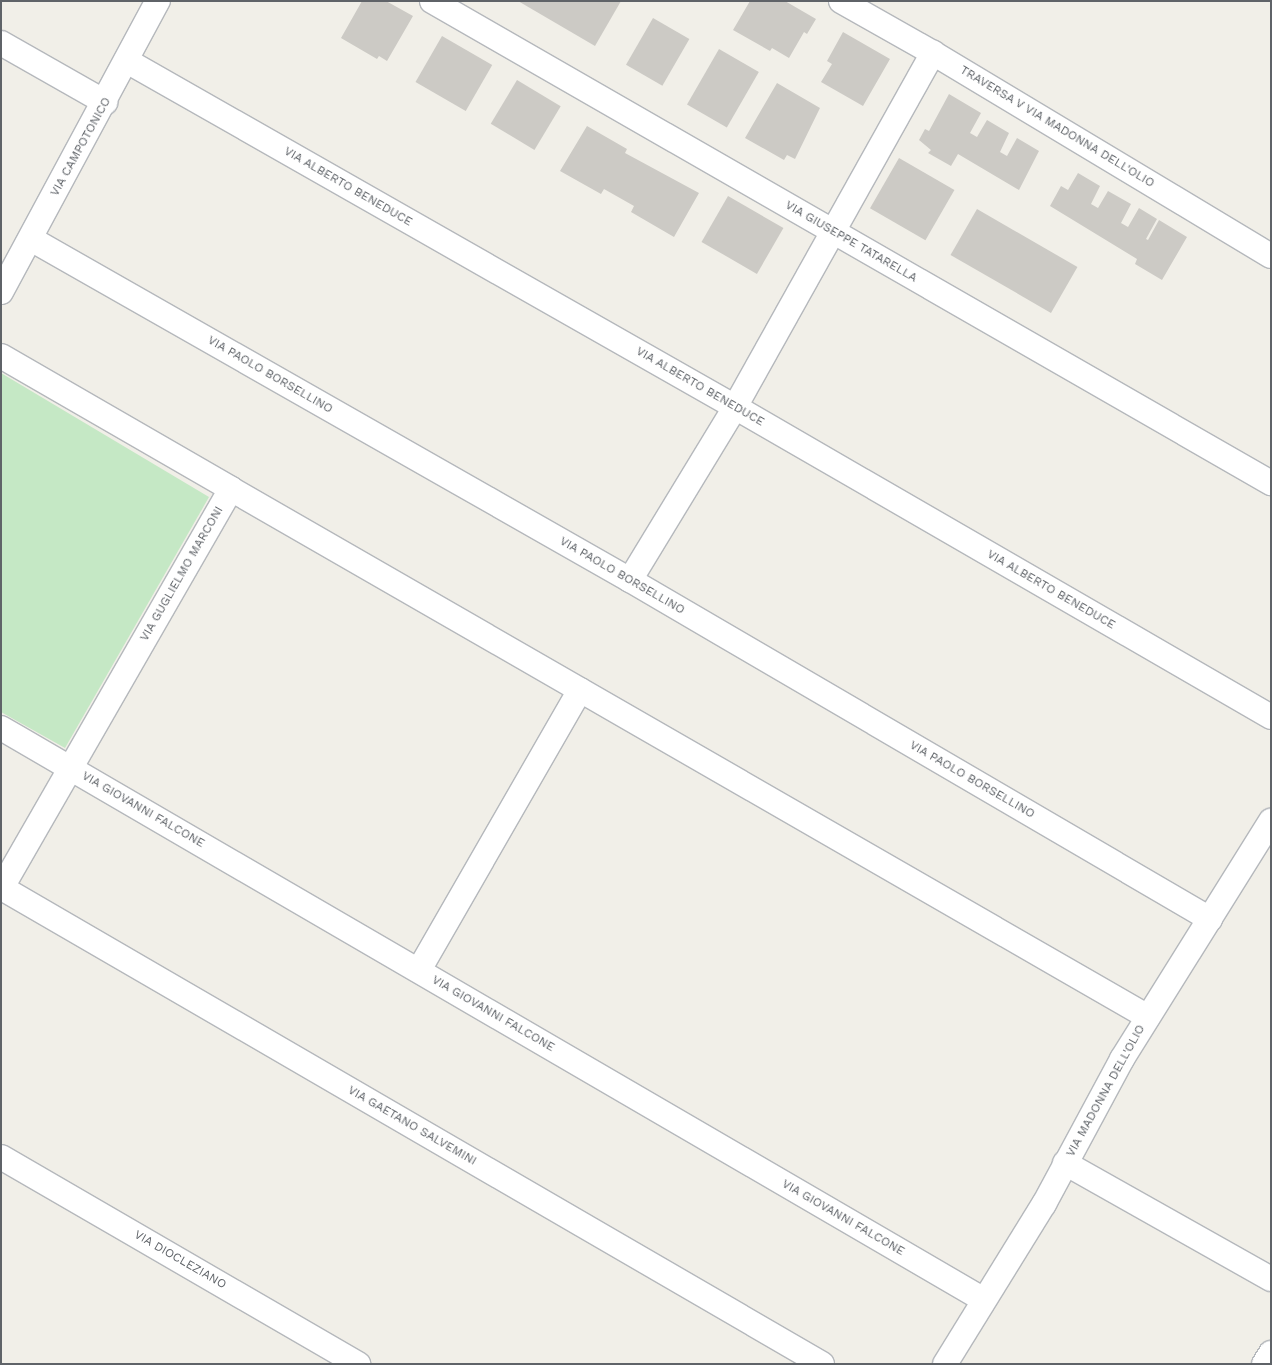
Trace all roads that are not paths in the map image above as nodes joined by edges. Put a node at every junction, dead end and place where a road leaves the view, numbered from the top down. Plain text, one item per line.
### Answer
1 (158, 1) edge
2 (432, 1) edge
3 (841, 1) edge
4 (1, 43) edge
5 (933, 53) junction
6 (127, 61) junction
7 (106, 102) junction
8 (833, 232) junction
9 (31, 239) junction
10 (1271, 256) edge
11 (1, 292) edge
12 (1, 356) edge
13 (735, 407) junction
14 (1271, 483) edge
15 (231, 490) junction
16 (630, 580) junction
17 (580, 690) junction
18 (1271, 717) edge
19 (1, 728) edge
20 (72, 768) junction
21 (1271, 821) edge
22 (2, 889) edge
23 (1210, 918) junction
24 (419, 970) junction
25 (1148, 1017) junction
26 (1, 1157) edge
27 (1065, 1163) junction
28 (1271, 1279) edge
29 (984, 1300) junction
30 (1271, 1353) edge
31 (358, 1364) edge
32 (822, 1364) edge
33 (946, 1364) edge
34 (1264, 1364) edge

1 - 6 street, VIA CAMPOTONICO
2 - 8 street, VIA GIUSEPPE TATARELLA
3 - 5 street, TRAVERSA V VIA MADONNA DELL'OLIO
4 - 7 street
5 - 8 street
5 - 10 street, TRAVERSA V VIA MADONNA DELL'OLIO
6 - 7 street, VIA CAMPOTONICO
6 - 13 street, VIA ALBERTO BENEDUCE
7 - 9 street, VIA CAMPOTONICO
8 - 13 street
8 - 14 street, VIA GIUSEPPE TATARELLA
9 - 11 street, VIA CAMPOTONICO
9 - 16 street, VIA PAOLO BORSELLINO
12 - 15 street
13 - 16 street
13 - 18 street, VIA ALBERTO BENEDUCE
15 - 17 street
15 - 20 street, VIA GUGLIELMO MARCONI
16 - 23 street, VIA PAOLO BORSELLINO
17 - 24 street
17 - 25 street
19 - 20 street, VIA GIOVANNI FALCONE
20 - 22 street, VIA GUGLIELMO MARCONI
20 - 24 street, VIA GIOVANNI FALCONE
21 - 23 street, VIA MADONNA DELL'OLIO
22 - 32 street, VIA GAETANO SALVEMINI
23 - 25 street, VIA MADONNA DELL'OLIO
24 - 29 street, VIA GIOVANNI FALCONE
25 - 27 street, VIA MADONNA DELL'OLIO
26 - 31 street, VIA DIOCLEZIANO
27 - 28 street
27 - 29 street, VIA MADONNA DELL'OLIO
29 - 33 street, VIA MADONNA DELL'OLIO
30 - 34 street

